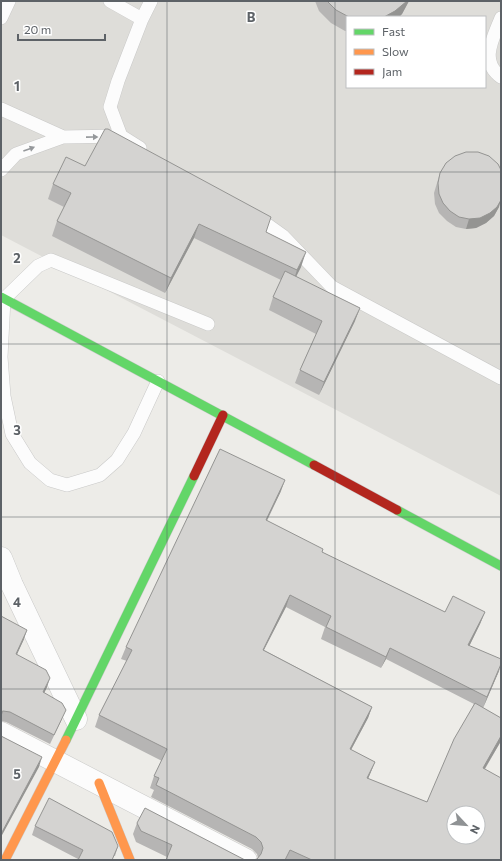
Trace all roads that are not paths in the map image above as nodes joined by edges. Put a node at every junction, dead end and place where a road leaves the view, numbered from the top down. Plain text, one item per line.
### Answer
1 (9, 1) edge
2 (110, 1) edge
3 (151, 1) edge
4 (1, 18) edge
5 (501, 18) edge
6 (142, 19) junction
7 (501, 77) edge
8 (1, 109) edge
9 (121, 136) junction
10 (63, 137) junction
11 (149, 152) edge
12 (1, 170) edge
13 (244, 210) edge
14 (2, 298) edge
15 (208, 324) dead end
16 (501, 378) edge
17 (158, 381) junction
18 (223, 415) junction
19 (1, 558) edge
20 (501, 566) edge
21 (76, 719) junction
22 (1, 733) edge
23 (56, 761) junction
24 (99, 783) junction
25 (5, 860) edge
26 (130, 860) edge
27 (246, 860) edge

1 - 4 lane
2 - 6 lane
3 - 6 lane
5 - 7 lane
6 - 9 lane
8 - 10 lane
10 -> 9 lane
9 - 11 lane
12 -> 10 lane
13 - 16 lane
14 - 15 lane
14 - 17 street
14 - 17 lane
17 - 18 street
18 - 20 street
18 - 21 street
19 - 21 street
21 - 23 street
22 - 23 street
23 - 24 street
23 - 25 street
24 - 26 street
24 - 27 street

